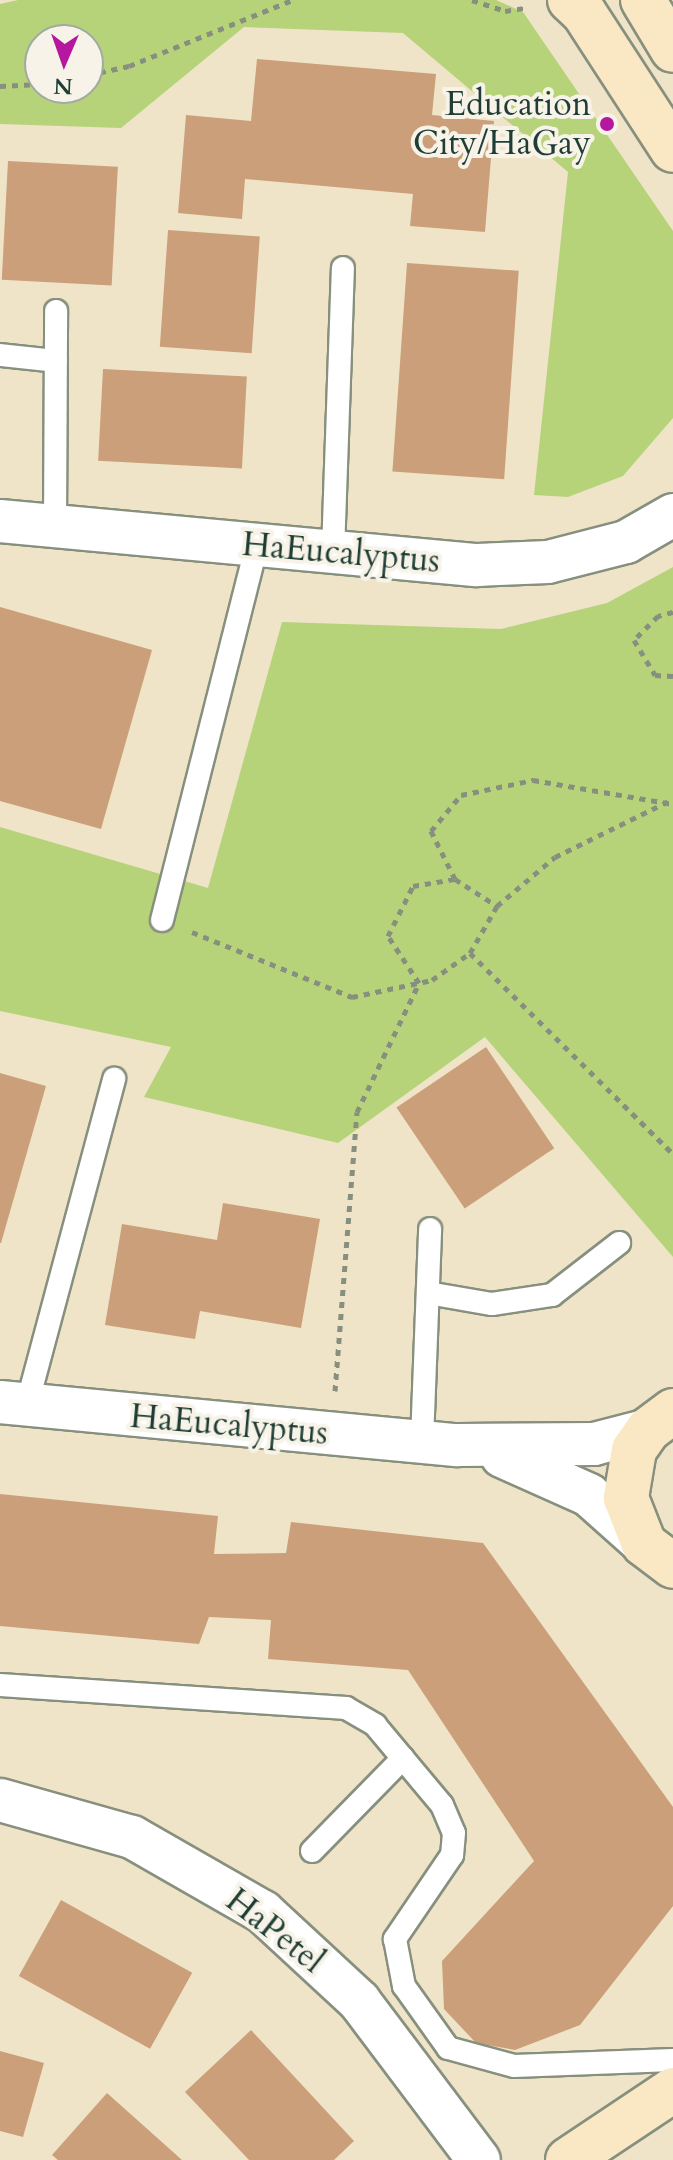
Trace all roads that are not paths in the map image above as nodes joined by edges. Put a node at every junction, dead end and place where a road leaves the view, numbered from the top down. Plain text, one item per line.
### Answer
1 (643, 0) edge
2 (551, 4) edge
3 (673, 50) edge
4 (673, 150) edge
5 (343, 268) dead end
6 (56, 311) dead end
7 (0, 355) edge
8 (56, 361) junction
9 (673, 515) edge
10 (0, 521) edge
11 (55, 526) junction
12 (257, 545) junction
13 (333, 552) junction
14 (162, 920) road end
15 (114, 1079) dead end
16 (430, 1229) dead end
17 (619, 1243) dead end
18 (428, 1293) junction
19 (13, 1405) edge
20 (660, 1420) edge
21 (440, 1443) junction
22 (659, 1555) edge
23 (0, 1685) edge
24 (403, 1758) junction
25 (0, 1800) edge
26 (312, 1851) dead end
27 (673, 2060) edge
28 (673, 2090) edge
29 (479, 2160) edge
30 (568, 2160) edge

1 - 3 street
2 - 4 street
5 - 13 lane
6 - 8 lane
7 - 8 lane
8 - 11 lane
9 - 13 street, HaEucalyptus
10 - 11 street, HaEucalyptus
11 - 12 street, HaEucalyptus
12 - 13 street, HaEucalyptus
12 - 14 lane
15 - 19 lane
16 - 18 lane
17 - 18 lane
18 - 21 lane
19 - 21 street, HaEucalyptus
20 - 21 street, HaEucalyptus
20 - 22 street
21 - 22 street, HaEucalyptus
23 - 24 lane
24 - 26 lane
24 - 27 lane
25 - 29 street, HaPetel
28 - 30 street

